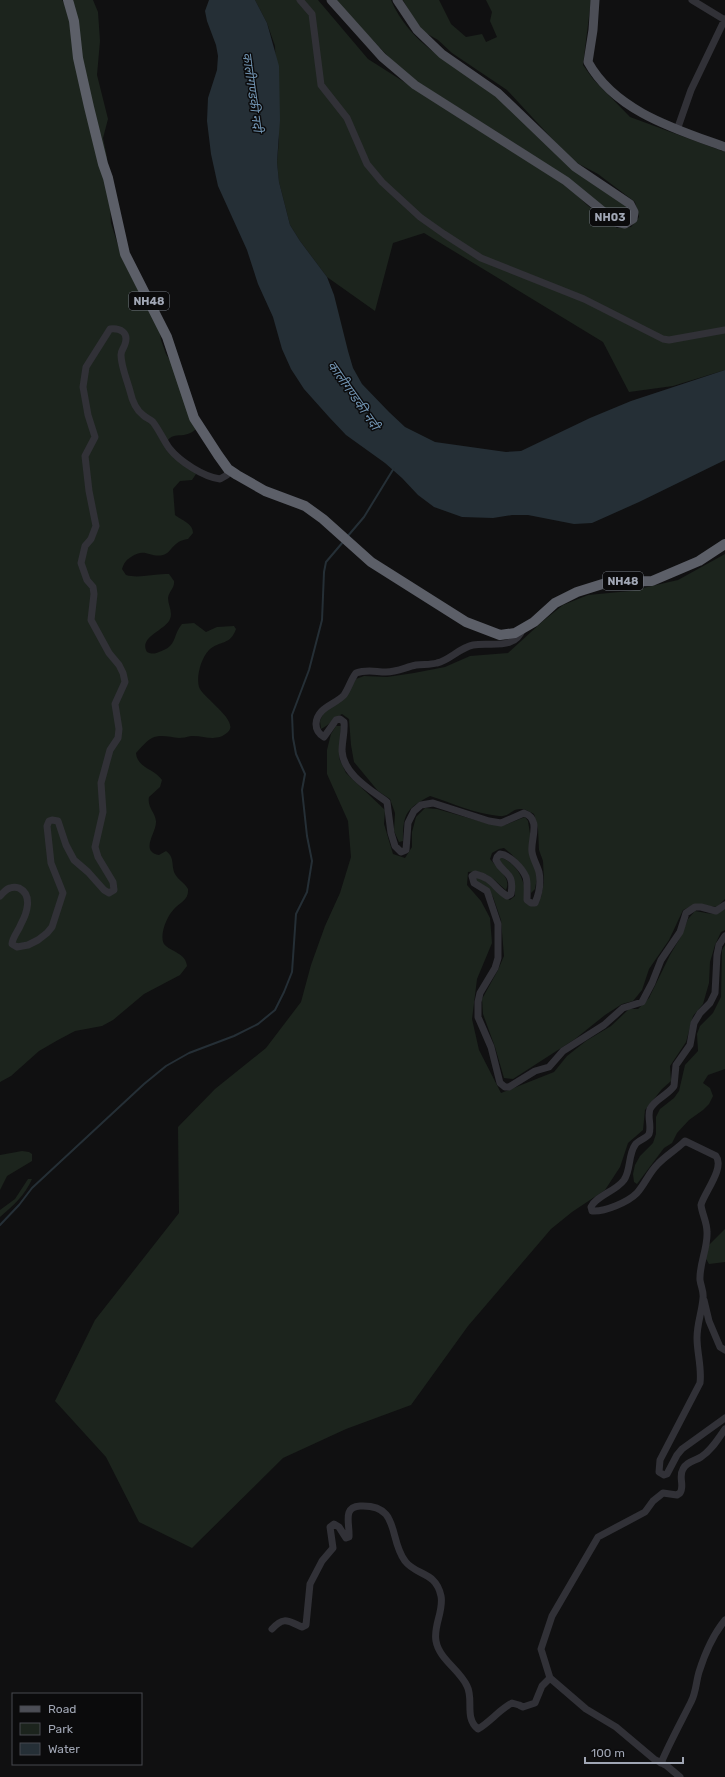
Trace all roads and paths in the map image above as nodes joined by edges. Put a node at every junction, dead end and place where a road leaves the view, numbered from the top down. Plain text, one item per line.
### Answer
1 (68, 0) edge
2 (300, 0) edge
3 (331, 0) edge
4 (397, 0) edge
5 (595, 0) edge
6 (697, 1) edge
7 (725, 20) edge
8 (677, 130) junction
9 (725, 146) edge
10 (725, 330) edge
11 (228, 469) junction
12 (725, 544) edge
13 (524, 626) junction
14 (0, 896) edge
15 (725, 904) edge
16 (725, 936) edge
17 (703, 1300) junction
18 (725, 1350) edge
19 (725, 1418) edge
20 (725, 1429) edge
21 (725, 1620) edge
22 (272, 1629) dead end
23 (550, 1678) junction
24 (661, 1763) junction
25 (680, 1777) edge

1 - 11 highway, NH48
2 - 10 street
3 - 4 main road, NH03
5 - 8 main road
6 - 7 street
7 - 8 street
8 - 9 main road
11 - 13 highway, NH48
11 - 14 street
12 - 13 highway, NH48
13 - 15 street
16 - 17 street
17 - 18 street
17 - 19 street
20 - 23 street
21 - 24 street
22 - 23 street
23 - 24 street
24 - 25 street

